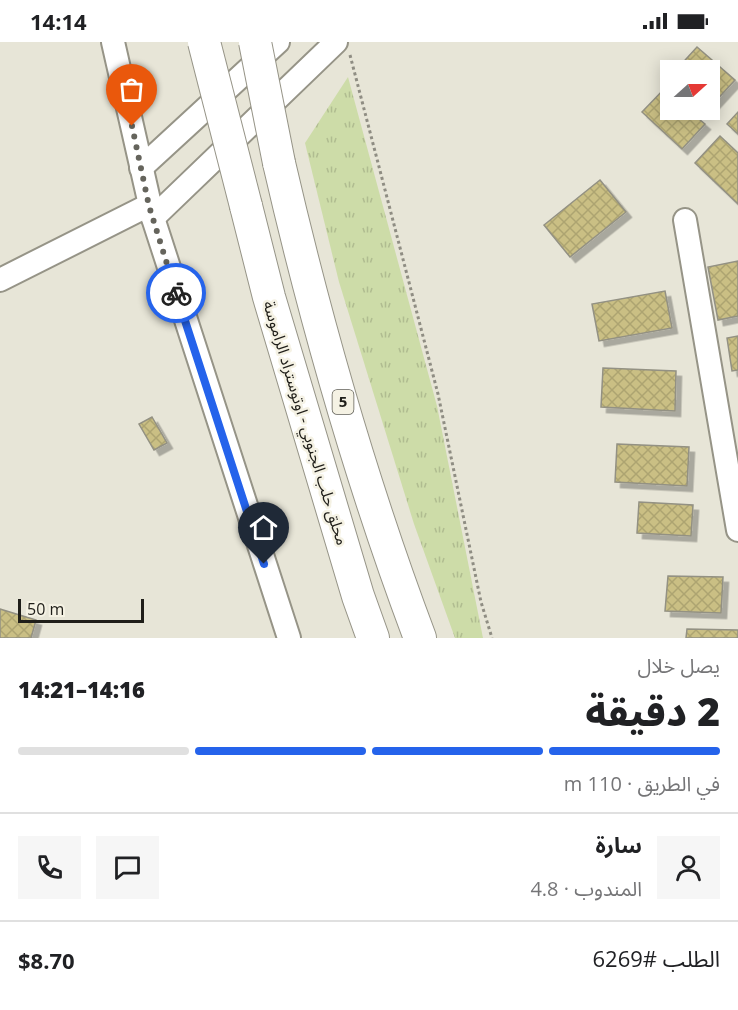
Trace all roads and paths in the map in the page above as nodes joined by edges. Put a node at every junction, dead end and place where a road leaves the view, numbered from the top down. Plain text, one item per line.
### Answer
1 (113, 42) edge
2 (204, 42) edge
3 (255, 42) edge
4 (278, 42) edge
5 (343, 48) edge
6 (141, 168) junction
7 (151, 212) junction
8 (685, 220) dead end
9 (0, 280) edge
10 (738, 530) edge
11 (289, 638) edge
12 (374, 638) edge
13 (420, 638) edge
14 (492, 638) edge

1 - 6 street
2 - 12 highway, محلق حلب الجنوبي - اوتوستراد الراموسة, bridge
3 - 13 highway, 5, bridge
4 - 6 street
5 - 7 street
5 - 14 path
6 - 7 street
7 - 9 street
7 - 11 street
8 - 10 street

